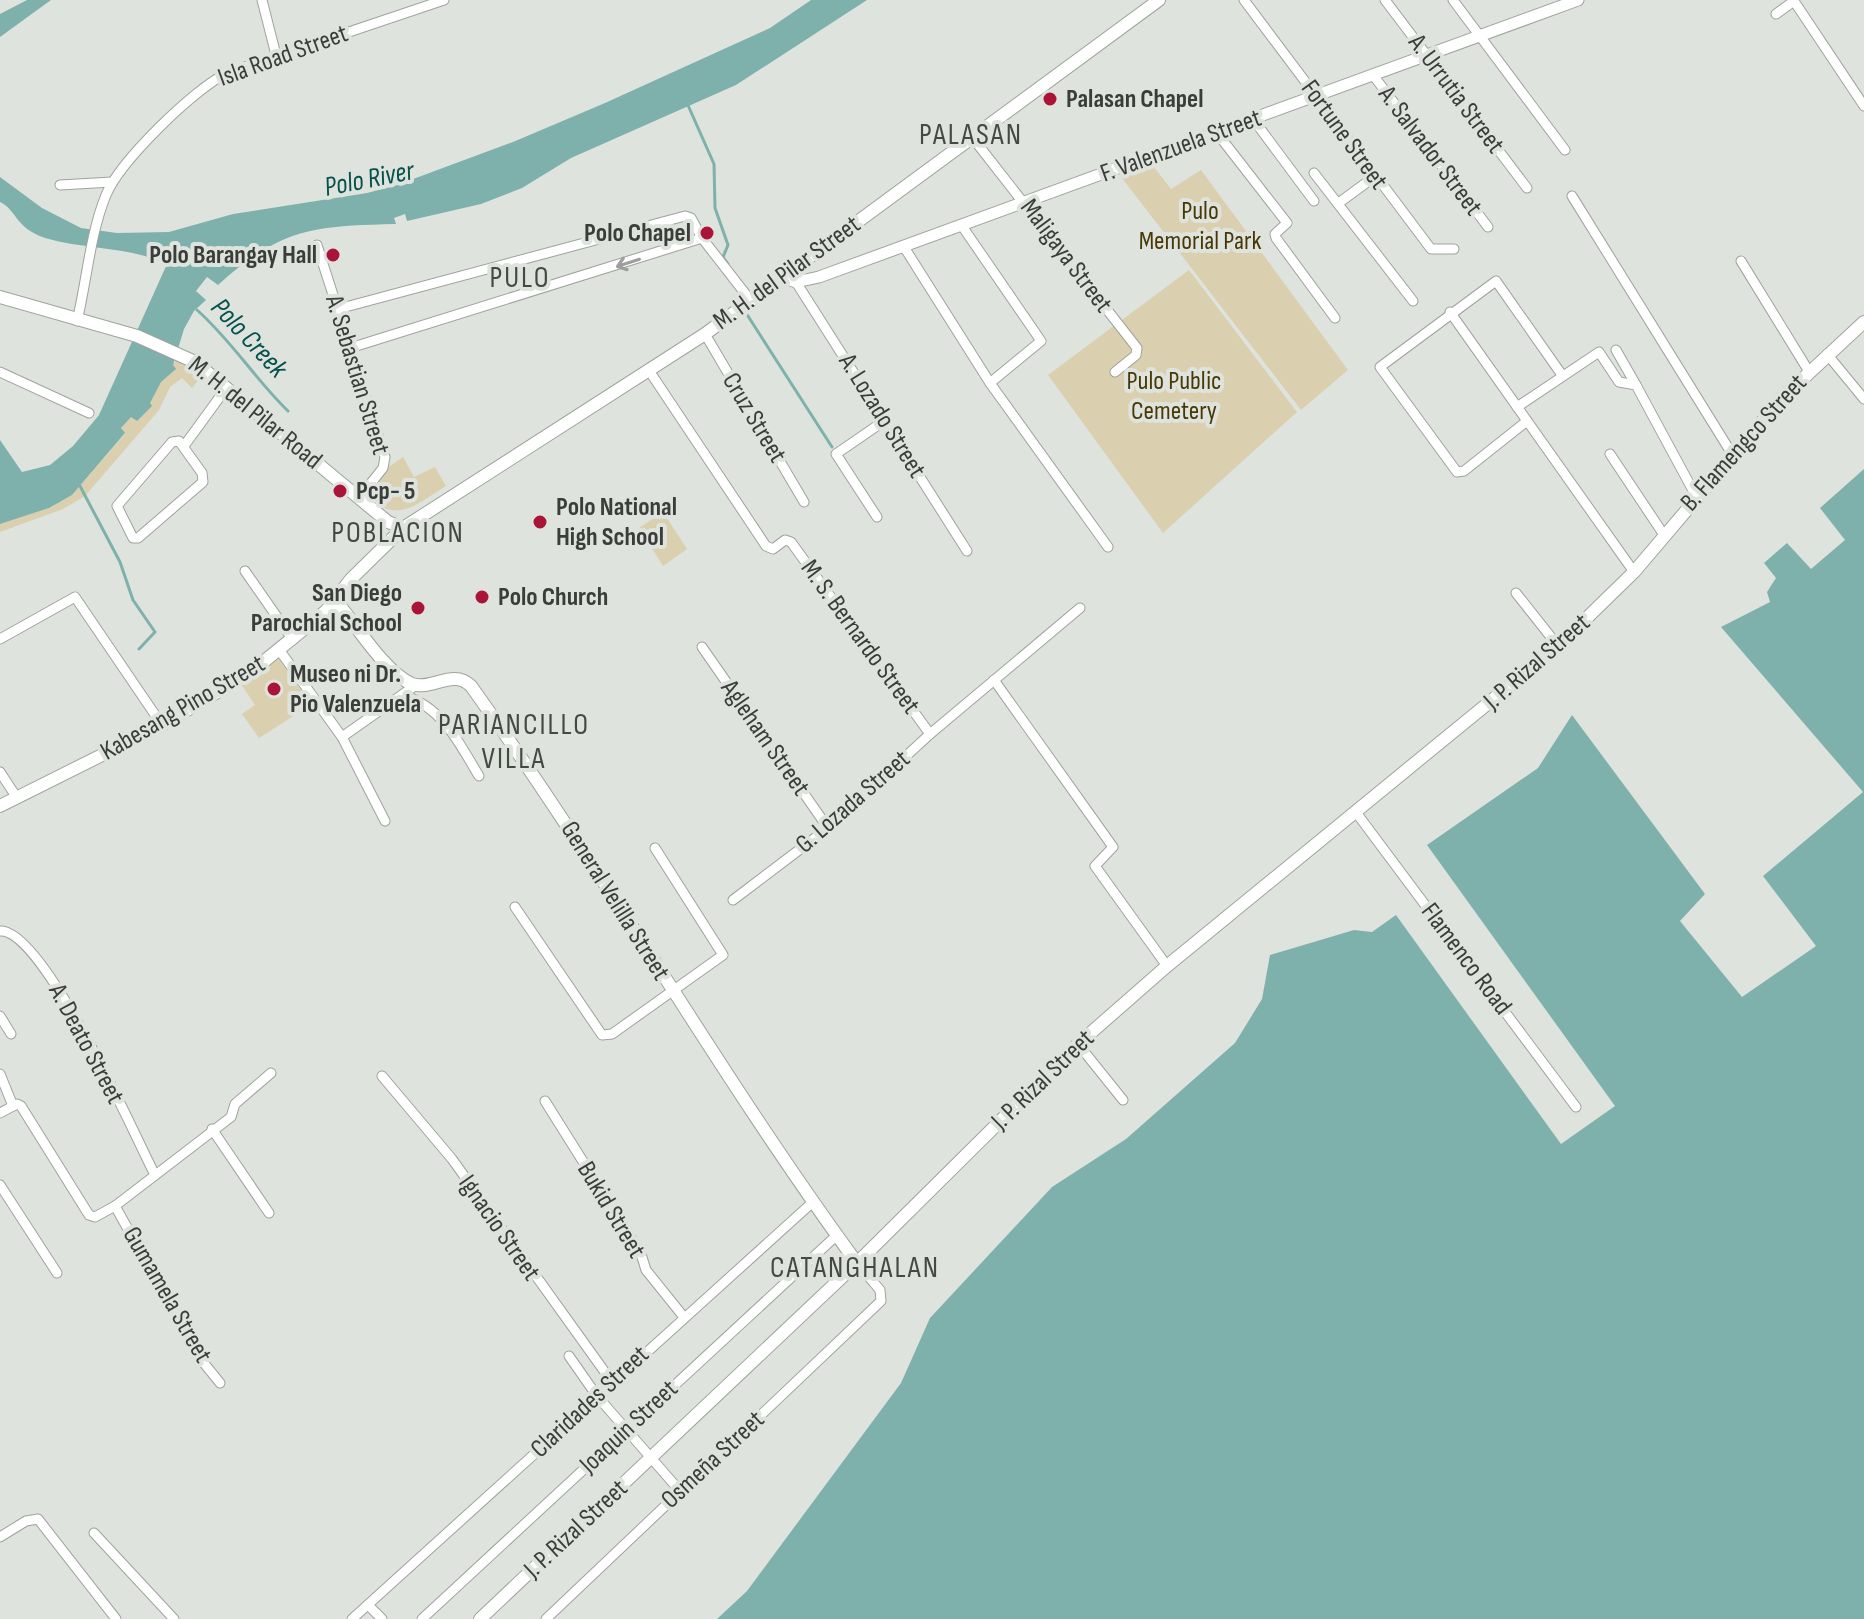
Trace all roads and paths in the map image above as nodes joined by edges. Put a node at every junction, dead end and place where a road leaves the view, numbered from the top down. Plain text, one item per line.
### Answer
1 (262, 0) edge
2 (444, 0) edge
3 (1159, 0) edge
4 (1244, 0) edge
5 (1385, 0) edge
6 (1453, 0) edge
7 (1578, 0) edge
8 (426, 3) edge
9 (1776, 14) dead end
10 (1481, 36) junction
11 (276, 55) junction
12 (1426, 56) junction
13 (1373, 75) junction
14 (1316, 96) junction
15 (1864, 106) edge
16 (1253, 119) junction
17 (1217, 133) junction
18 (972, 137) junction
19 (1565, 150) dead end
20 (1314, 173) dead end
21 (1374, 177) junction
22 (109, 181) junction
23 (60, 185) dead end
24 (1527, 188) dead end
25 (1572, 196) dead end
26 (1314, 201) dead end
27 (1340, 202) junction
28 (1025, 203) junction
29 (962, 226) junction
30 (1488, 227) dead end
31 (702, 238) junction
32 (317, 245) dead end
33 (904, 247) junction
34 (1454, 249) dead end
35 (1741, 261) dead end
36 (782, 277) junction
37 (796, 282) junction
38 (0, 297) edge
39 (751, 301) junction
40 (1413, 301) dead end
41 (338, 309) junction
42 (1450, 312) junction
43 (1335, 318) dead end
44 (77, 321) junction
45 (1864, 322) edge
46 (705, 334) junction
47 (350, 348) junction
48 (1616, 350) dead end
49 (1827, 354) junction
50 (648, 369) junction
51 (1808, 370) junction
52 (0, 372) edge
53 (1115, 372) dead end
54 (1562, 375) junction
55 (990, 383) junction
56 (1636, 385) junction
57 (227, 387) junction
58 (1864, 399) edge
59 (1517, 407) junction
60 (89, 413) dead end
61 (884, 421) junction
62 (1527, 421) junction
63 (184, 446) junction
64 (1610, 454) dead end
65 (1732, 454) junction
66 (1696, 496) junction
67 (359, 498) junction
68 (804, 502) dead end
69 (877, 517) dead end
70 (403, 528) junction
71 (1664, 535) junction
72 (1108, 547) dead end
73 (967, 551) dead end
74 (245, 571) dead end
75 (1634, 572) junction
76 (1516, 593) dead end
77 (336, 601) junction
78 (1080, 608) dead end
79 (0, 639) edge
80 (293, 640) junction
81 (1558, 646) junction
82 (702, 647) dead end
83 (280, 651) junction
84 (994, 680) junction
85 (416, 685) junction
86 (405, 696) junction
87 (162, 725) junction
88 (930, 734) junction
89 (342, 737) junction
90 (0, 772) edge
91 (479, 776) dead end
92 (17, 798) junction
93 (0, 806) edge
94 (1355, 811) junction
95 (385, 821) dead end
96 (828, 828) junction
97 (655, 848) dead end
98 (733, 900) dead end
99 (515, 907) dead end
100 (0, 931) edge
101 (1167, 966) junction
102 (672, 990) junction
103 (0, 1016) edge
104 (11, 1034) dead end
105 (1078, 1044) junction
106 (271, 1073) dead end
107 (0, 1074) edge
108 (382, 1076) dead end
109 (1123, 1100) dead end
110 (545, 1101) dead end
111 (13, 1106) junction
112 (1576, 1107) dead end
113 (0, 1113) edge
114 (212, 1129) junction
115 (155, 1175) junction
116 (0, 1185) edge
117 (814, 1201) junction
118 (115, 1206) junction
119 (269, 1213) dead end
120 (837, 1235) junction
121 (857, 1263) junction
122 (57, 1273) dead end
123 (683, 1316) junction
124 (569, 1356) dead end
125 (612, 1382) junction
126 (220, 1383) dead end
127 (597, 1396) junction
128 (625, 1429) junction
129 (651, 1459) junction
130 (680, 1491) junction
131 (94, 1533) dead end
132 (0, 1537) edge
133 (368, 1605) junction
134 (116, 1619) edge
135 (174, 1619) edge
136 (352, 1619) edge
137 (382, 1619) edge
138 (422, 1619) edge
139 (480, 1619) edge
140 (546, 1619) edge

1 - 11 street
2 - 8 street, Isla Road Street
3 - 18 main road, M. H. del Pilar Street
4 - 14 street, Fortune Street
5 - 12 street, A. Urrutia Street
6 - 10 street
7 - 10 street, F. Valenzuela Street
8 - 11 street, Isla Road Street
9 - 15 street
10 - 12 street, F. Valenzuela Street
10 - 19 street
11 - 22 street, Isla Road Street
12 - 13 street, F. Valenzuela Street
12 - 24 street, A. Urrutia Street
13 - 14 street, F. Valenzuela Street
13 - 30 street, A. Salvador Street
14 - 16 street, F. Valenzuela Street
14 - 21 street, Fortune Street
16 - 17 street, F. Valenzuela Street
16 - 26 street
17 - 28 street, F. Valenzuela Street
17 - 43 street
18 - 28 street, Maligaya Street
18 - 36 main road, M. H. del Pilar Street
20 - 27 street
21 - 27 street
21 - 34 street, Fortune Street
22 - 23 street
22 - 44 street, Isla Road Street
25 - 65 street
27 - 40 street
28 - 29 street, F. Valenzuela Street
28 - 53 street, Maligaya Street
29 - 33 street, F. Valenzuela Street
29 - 55 street
31 - 39 street
31 - 41 street
31 -> 47 street
32 - 41 street, A. Sebastian Street
33 - 37 street, F. Valenzuela Street
33 - 55 street
35 - 51 street
36 - 37 street
36 - 39 main road, M. H. del Pilar Street
37 - 61 street, A. Lozado Street
38 - 44 main road, M. H. del Pilar Road
39 - 46 main road, M. H. del Pilar Street
41 - 47 street, A. Sebastian Street
42 - 54 street
42 - 59 street
42 - 62 street
44 - 57 main road, M. H. del Pilar Road
45 - 49 main road, B. Flamengco Street
46 - 50 main road, M. H. del Pilar Street
46 - 68 street, Cruz Street
47 - 67 street, A. Sebastian Street
48 - 56 street
49 - 51 main road, B. Flamengco Street
49 - 58 street
50 - 70 main road, M. H. del Pilar Street
50 - 88 street, M. S. Bernardo Street
51 - 65 main road, B. Flamengco Street
52 - 60 street
54 - 56 street
54 - 59 street
55 - 72 street
56 - 66 street
57 - 63 street
57 - 67 main road, M. H. del Pilar Road
59 - 62 street
61 - 69 street
61 - 73 street, A. Lozado Street
62 - 75 street
63 - 63 street
64 - 71 street
65 - 66 main road, B. Flamengco Street
66 - 71 main road, B. Flamengco Street
67 - 70 main road, M. H. del Pilar Road
70 - 77 main road, Kabesang Pino Street
71 - 75 main road, B. Flamengco Street
74 - 80 street
75 - 81 main road, J. P. Rizal Street
76 - 81 street
77 - 80 main road, Kabesang Pino Street
77 - 85 main road
78 - 84 street, G. Lozada Street
79 - 87 street
80 - 83 main road, Kabesang Pino Street
81 - 94 main road, J. P. Rizal Street
82 - 96 street, Agleham Street
83 - 87 main road, Kabesang Pino Street
83 - 89 street
84 - 88 street, G. Lozada Street
84 - 101 street
85 - 86 street
85 - 102 main road, General Velilla Street
86 - 89 street
86 - 91 street
87 - 92 main road, Kabesang Pino Street
88 - 96 street, G. Lozada Street
89 - 95 street
90 - 92 street
92 - 93 main road, Kabesang Pino Street
94 - 101 main road, J. P. Rizal Street
94 - 112 street, Flamenco Road
96 - 98 street, G. Lozada Street
97 - 102 street
99 - 102 street
100 - 115 street, A. Deato Street
101 - 105 main road, J. P. Rizal Street
102 - 117 main road, General Velilla Street
103 - 104 street
105 - 109 street
105 - 121 main road, J. P. Rizal Street
106 - 114 street
107 - 111 street
108 - 125 street, Ignacio Street
110 - 123 street, Bukid Street
111 - 113 street
111 - 118 street, Gumamela Street
114 - 115 street
114 - 119 street
115 - 118 street
116 - 122 street
117 - 120 main road, General Velilla Street
117 - 123 street, Claridades Street
118 - 126 street, Gumamela Street
120 - 121 main road, General Velilla Street
120 - 128 street, Joaquin Street
121 - 129 main road, J. P. Rizal Street
121 - 130 street, Osmeña Street
123 - 125 street, Claridades Street
124 - 127 street
125 - 127 street, Claridades Street
127 - 128 street
127 - 133 street, Claridades Street
128 - 129 street
128 - 138 street, Joaquin Street
129 - 130 street
129 - 139 main road, J. P. Rizal Street
130 - 140 street, Osmeña Street
131 - 135 street
132 - 134 street
133 - 136 street, Claridades Street
133 - 137 street

